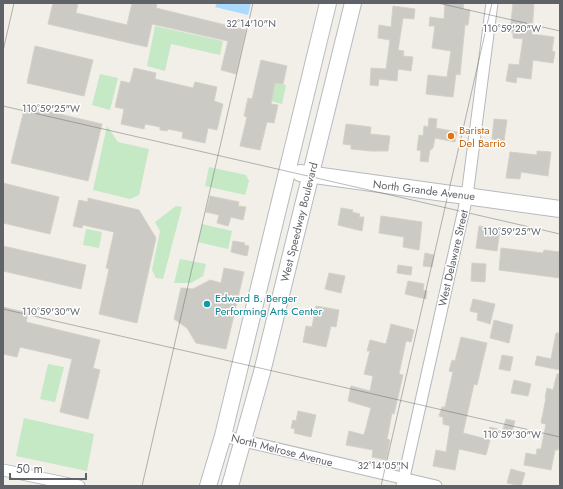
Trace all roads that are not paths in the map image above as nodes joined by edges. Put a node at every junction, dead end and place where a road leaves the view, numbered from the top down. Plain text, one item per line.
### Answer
1 (328, 3) edge
2 (352, 3) edge
3 (492, 3) edge
4 (288, 171) junction
5 (311, 174) junction
6 (467, 196) junction
7 (560, 209) edge
8 (223, 436) junction
9 (243, 441) junction
10 (3, 470) edge
11 (403, 482) edge
12 (79, 486) edge
13 (208, 486) edge
14 (230, 486) edge
15 (436, 486) edge

1 - 4 main road, West Speedway Boulevard
2 - 5 main road, West Speedway Boulevard
3 - 6 street, West Delaware Street
4 - 5 main road, North Grande Avenue
4 - 8 main road, West Speedway Boulevard
5 - 6 main road, North Grande Avenue
5 - 9 main road, West Speedway Boulevard
6 - 7 main road, North Grande Avenue
6 - 11 street, West Delaware Street
8 - 9 street, North Melrose Avenue
8 - 13 main road, West Speedway Boulevard
9 - 11 street, North Melrose Avenue
9 - 14 main road, West Speedway Boulevard
10 - 12 street
11 - 15 street, North Melrose Avenue

